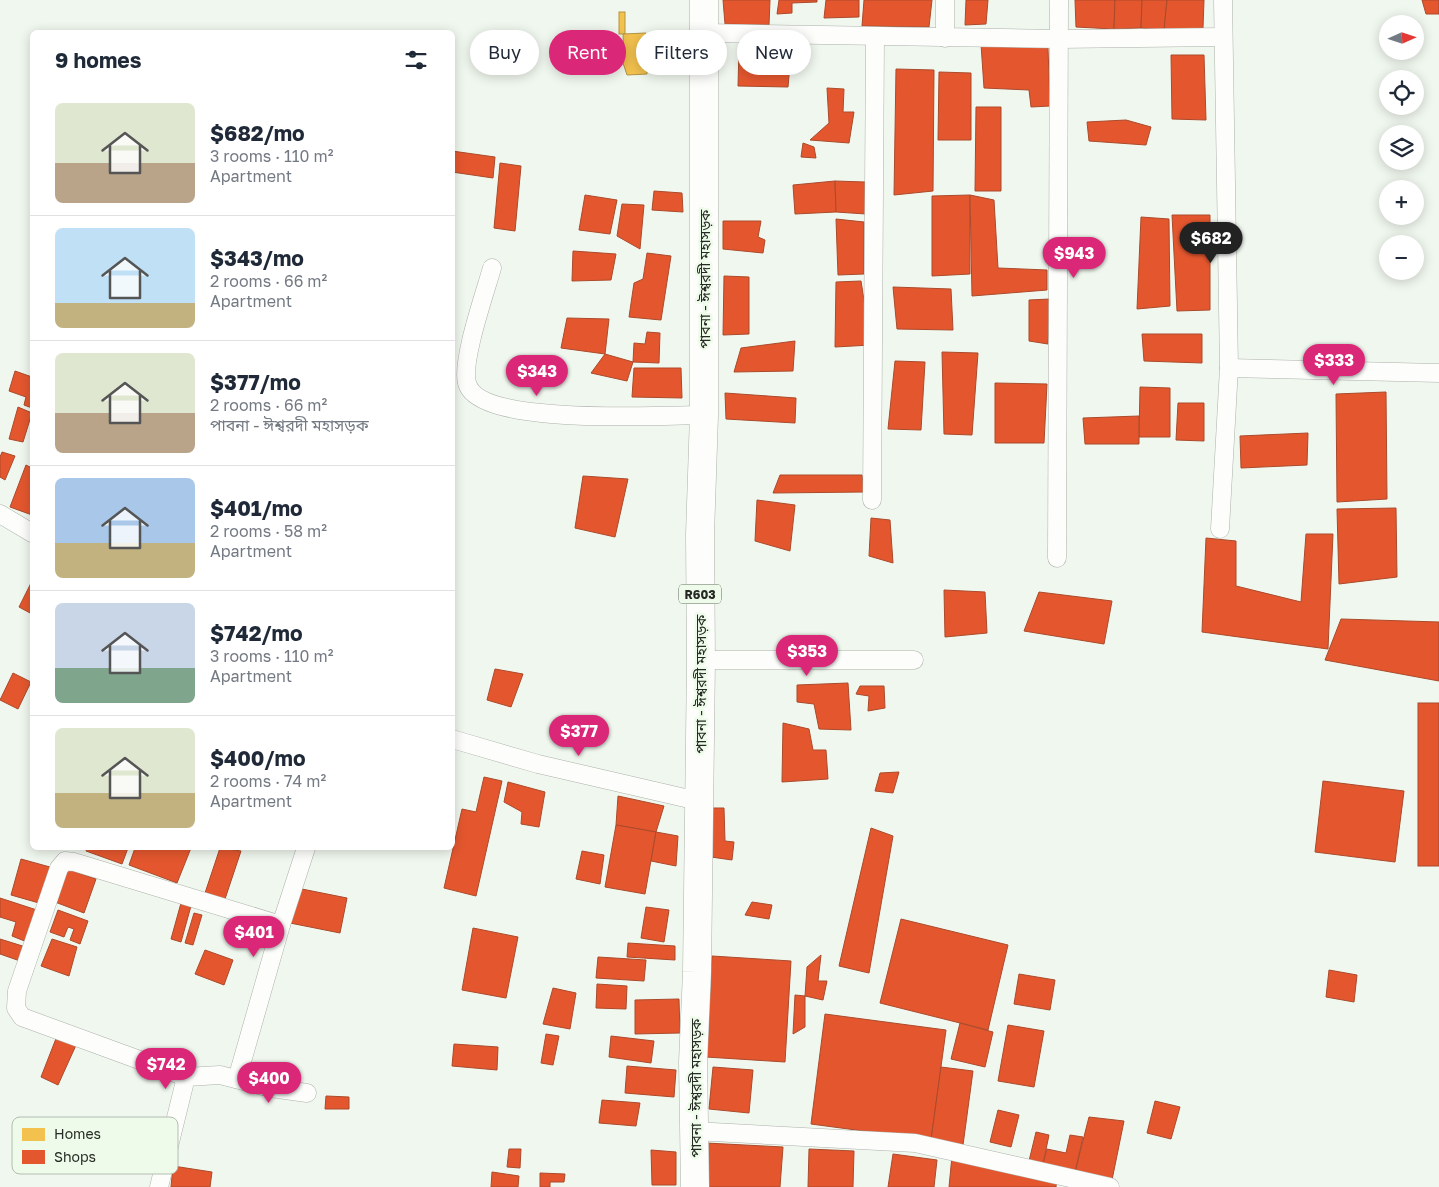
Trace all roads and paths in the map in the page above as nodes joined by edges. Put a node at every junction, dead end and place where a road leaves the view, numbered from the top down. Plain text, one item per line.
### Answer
1 (704, 0) edge
2 (945, 0) edge
3 (1058, 0) edge
4 (1222, 0) edge
5 (705, 30) edge
6 (727, 33) edge
7 (875, 37) junction
8 (1222, 37) junction
9 (945, 38) junction
10 (1058, 39) junction
11 (705, 75) edge
12 (492, 268) dead end
13 (1229, 368) junction
14 (1439, 372) edge
15 (704, 415) junction
16 (872, 500) dead end
17 (0, 514) edge
18 (1220, 528) dead end
19 (30, 532) edge
20 (1057, 558) dead end
21 (701, 660) junction
22 (914, 660) dead end
23 (455, 740) edge
24 (698, 801) junction
25 (305, 850) edge
26 (281, 925) junction
27 (186, 1077) junction
28 (237, 1079) junction
29 (307, 1093) dead end
30 (176, 1117) edge
31 (694, 1131) junction
32 (162, 1174) edge
33 (159, 1187) edge
34 (695, 1187) edge
35 (1110, 1187) edge

1 - 5 main road, পাবনা - ঈশ্বরদী মহাসড়ক / R603
2 - 9 street
3 - 10 street
4 - 8 street
6 - 7 street
7 - 9 street
7 - 16 street
8 - 10 street
8 - 13 street
9 - 10 street
10 - 20 street
11 - 15 main road, পাবনা - ঈশ্বরদী মহাসড়ক / R603
12 - 15 street
13 - 14 street
13 - 18 street
15 - 21 main road, পাবনা - ঈশ্বরদী মহাসড়ক / R603
17 - 19 street
21 - 22 street
21 - 24 main road, পাবনা - ঈশ্বরদী মহাসড়ক / R603
23 - 24 street
24 - 31 main road, পাবনা - ঈশ্বরদী মহাসড়ক / R603
25 - 26 street
26 - 27 street
26 - 28 street
27 - 28 street
27 - 30 street
28 - 29 street
31 - 34 main road, পাবনা - ঈশ্বরদী মহাসড়ক / R603
31 - 35 street
32 - 33 street

